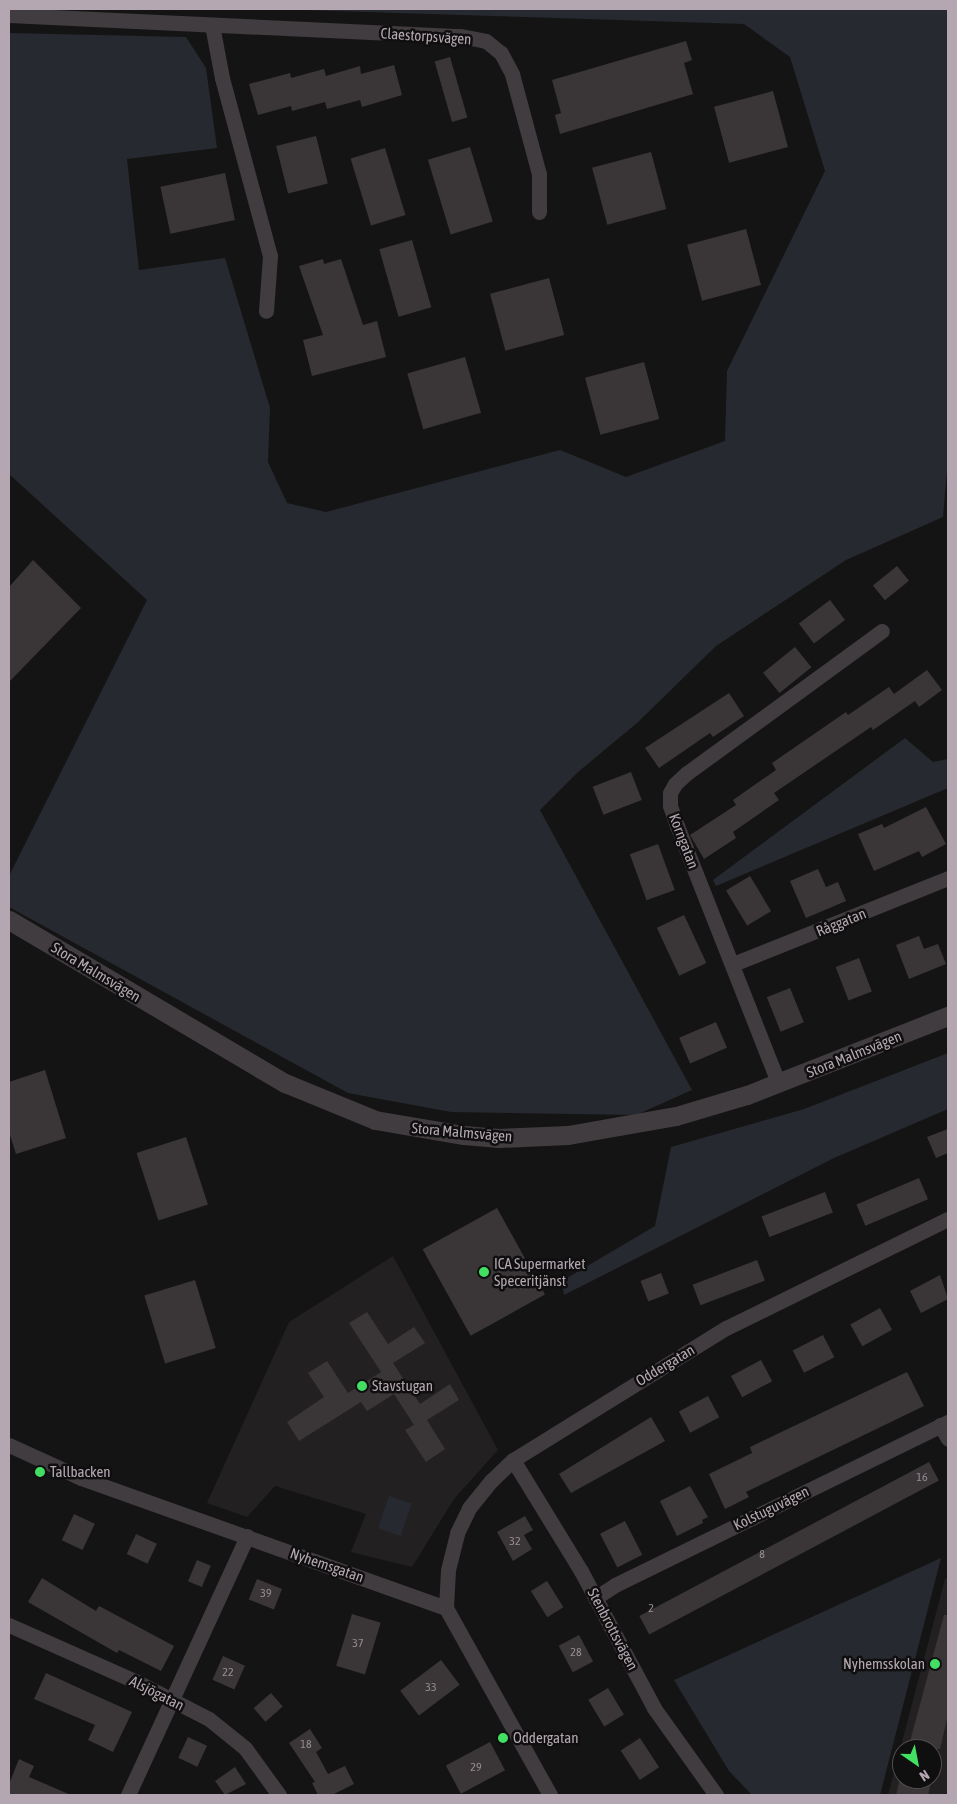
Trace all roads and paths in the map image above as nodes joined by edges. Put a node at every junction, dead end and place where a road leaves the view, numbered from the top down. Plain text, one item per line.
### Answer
1 (9, 15) edge
2 (212, 25) junction
3 (539, 212) dead end
4 (266, 311) dead end
5 (882, 631) dead end
6 (948, 878) edge
7 (9, 920) edge
8 (733, 964) junction
9 (948, 1016) edge
10 (778, 1082) junction
11 (948, 1219) edge
12 (944, 1424) edge
13 (948, 1439) edge
14 (9, 1445) edge
15 (513, 1460) junction
16 (247, 1536) junction
17 (595, 1598) junction
18 (446, 1608) junction
19 (9, 1625) edge
20 (173, 1701) junction
21 (128, 1795) edge
22 (279, 1795) edge
23 (550, 1795) edge
24 (716, 1795) edge

1 - 2 street, Claestorpsvägen
2 - 3 street, Claestorpsvägen
2 - 4 street
5 - 8 street, Korngatan
6 - 8 street, Råggatan
7 - 10 street, Stora Malmsvägen
8 - 10 street, Korngatan
9 - 10 street, Stora Malmsvägen
11 - 15 street, Oddergatan
12 - 13 street
12 - 17 street, Kolstuguvägen
14 - 16 street, Nyhemsgatan
15 - 17 street, Stenbrottsvägen
15 - 18 street, Oddergatan
16 - 18 street, Nyhemsgatan
16 - 20 street
17 - 24 street, Stenbrottsvägen
18 - 23 street
19 - 20 street, Alsjögatan
20 - 21 street
20 - 22 street, Alsjögatan

